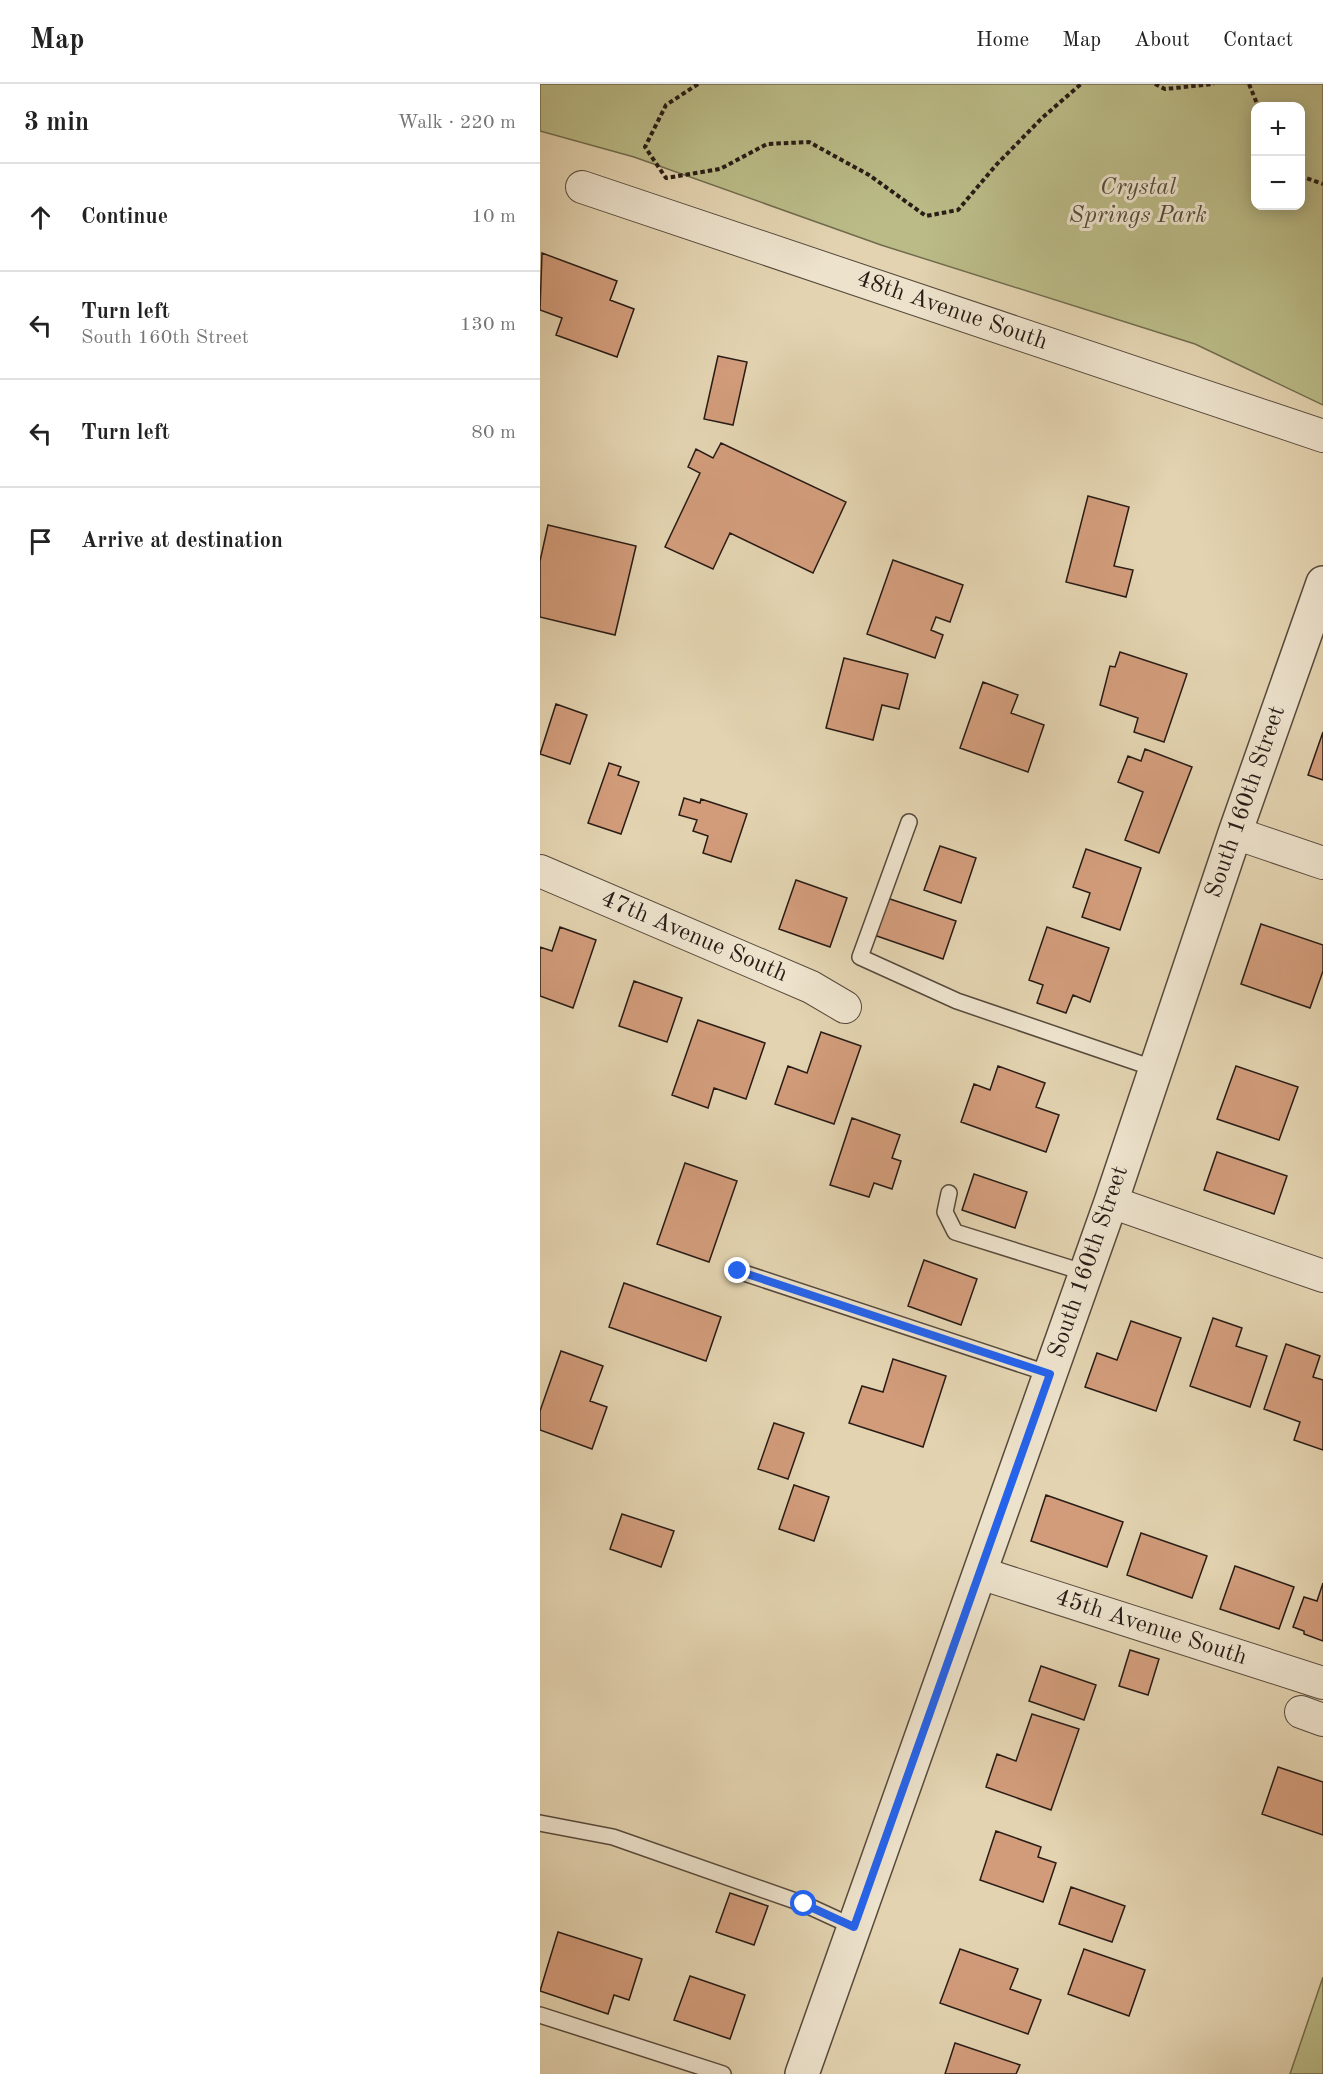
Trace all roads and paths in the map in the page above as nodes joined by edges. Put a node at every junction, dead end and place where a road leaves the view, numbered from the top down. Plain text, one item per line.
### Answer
1 (698, 84) edge
2 (1081, 84) edge
3 (1155, 84) edge
4 (1214, 84) edge
5 (1249, 84) edge
6 (1256, 102) edge
7 (1305, 178) edge
8 (1323, 184) edge
9 (582, 187) dead end
10 (1323, 436) edge
11 (1323, 583) edge
12 (909, 822) dead end
13 (1235, 833) junction
14 (1323, 863) edge
15 (540, 871) edge
16 (845, 1007) dead end
17 (1156, 1069) junction
18 (949, 1193) dead end
19 (1111, 1202) junction
20 (738, 1271) dead end
21 (1086, 1273) junction
22 (1323, 1276) edge
23 (1050, 1374) junction
24 (980, 1573) junction
25 (1323, 1683) edge
26 (540, 1823) edge
27 (854, 1927) junction
28 (540, 2015) edge
29 (723, 2074) edge
30 (802, 2074) edge

1 - 2 path
3 - 4 path
5 - 6 path
7 - 8 path
9 - 10 street, 48th Avenue South
11 - 13 street, South 160th Street
12 - 17 lane
13 - 14 street
13 - 17 street, South 160th Street
15 - 16 street, 47th Avenue South
17 - 19 street, South 160th Street
18 - 21 lane
19 - 21 street, South 160th Street
19 - 22 street
20 - 23 lane
21 - 23 street, South 160th Street
23 - 24 street, South 160th Street
24 - 25 street, 45th Avenue South
24 - 27 street, South 160th Street
26 - 27 lane
27 - 30 street, South 160th Street
28 - 29 lane

